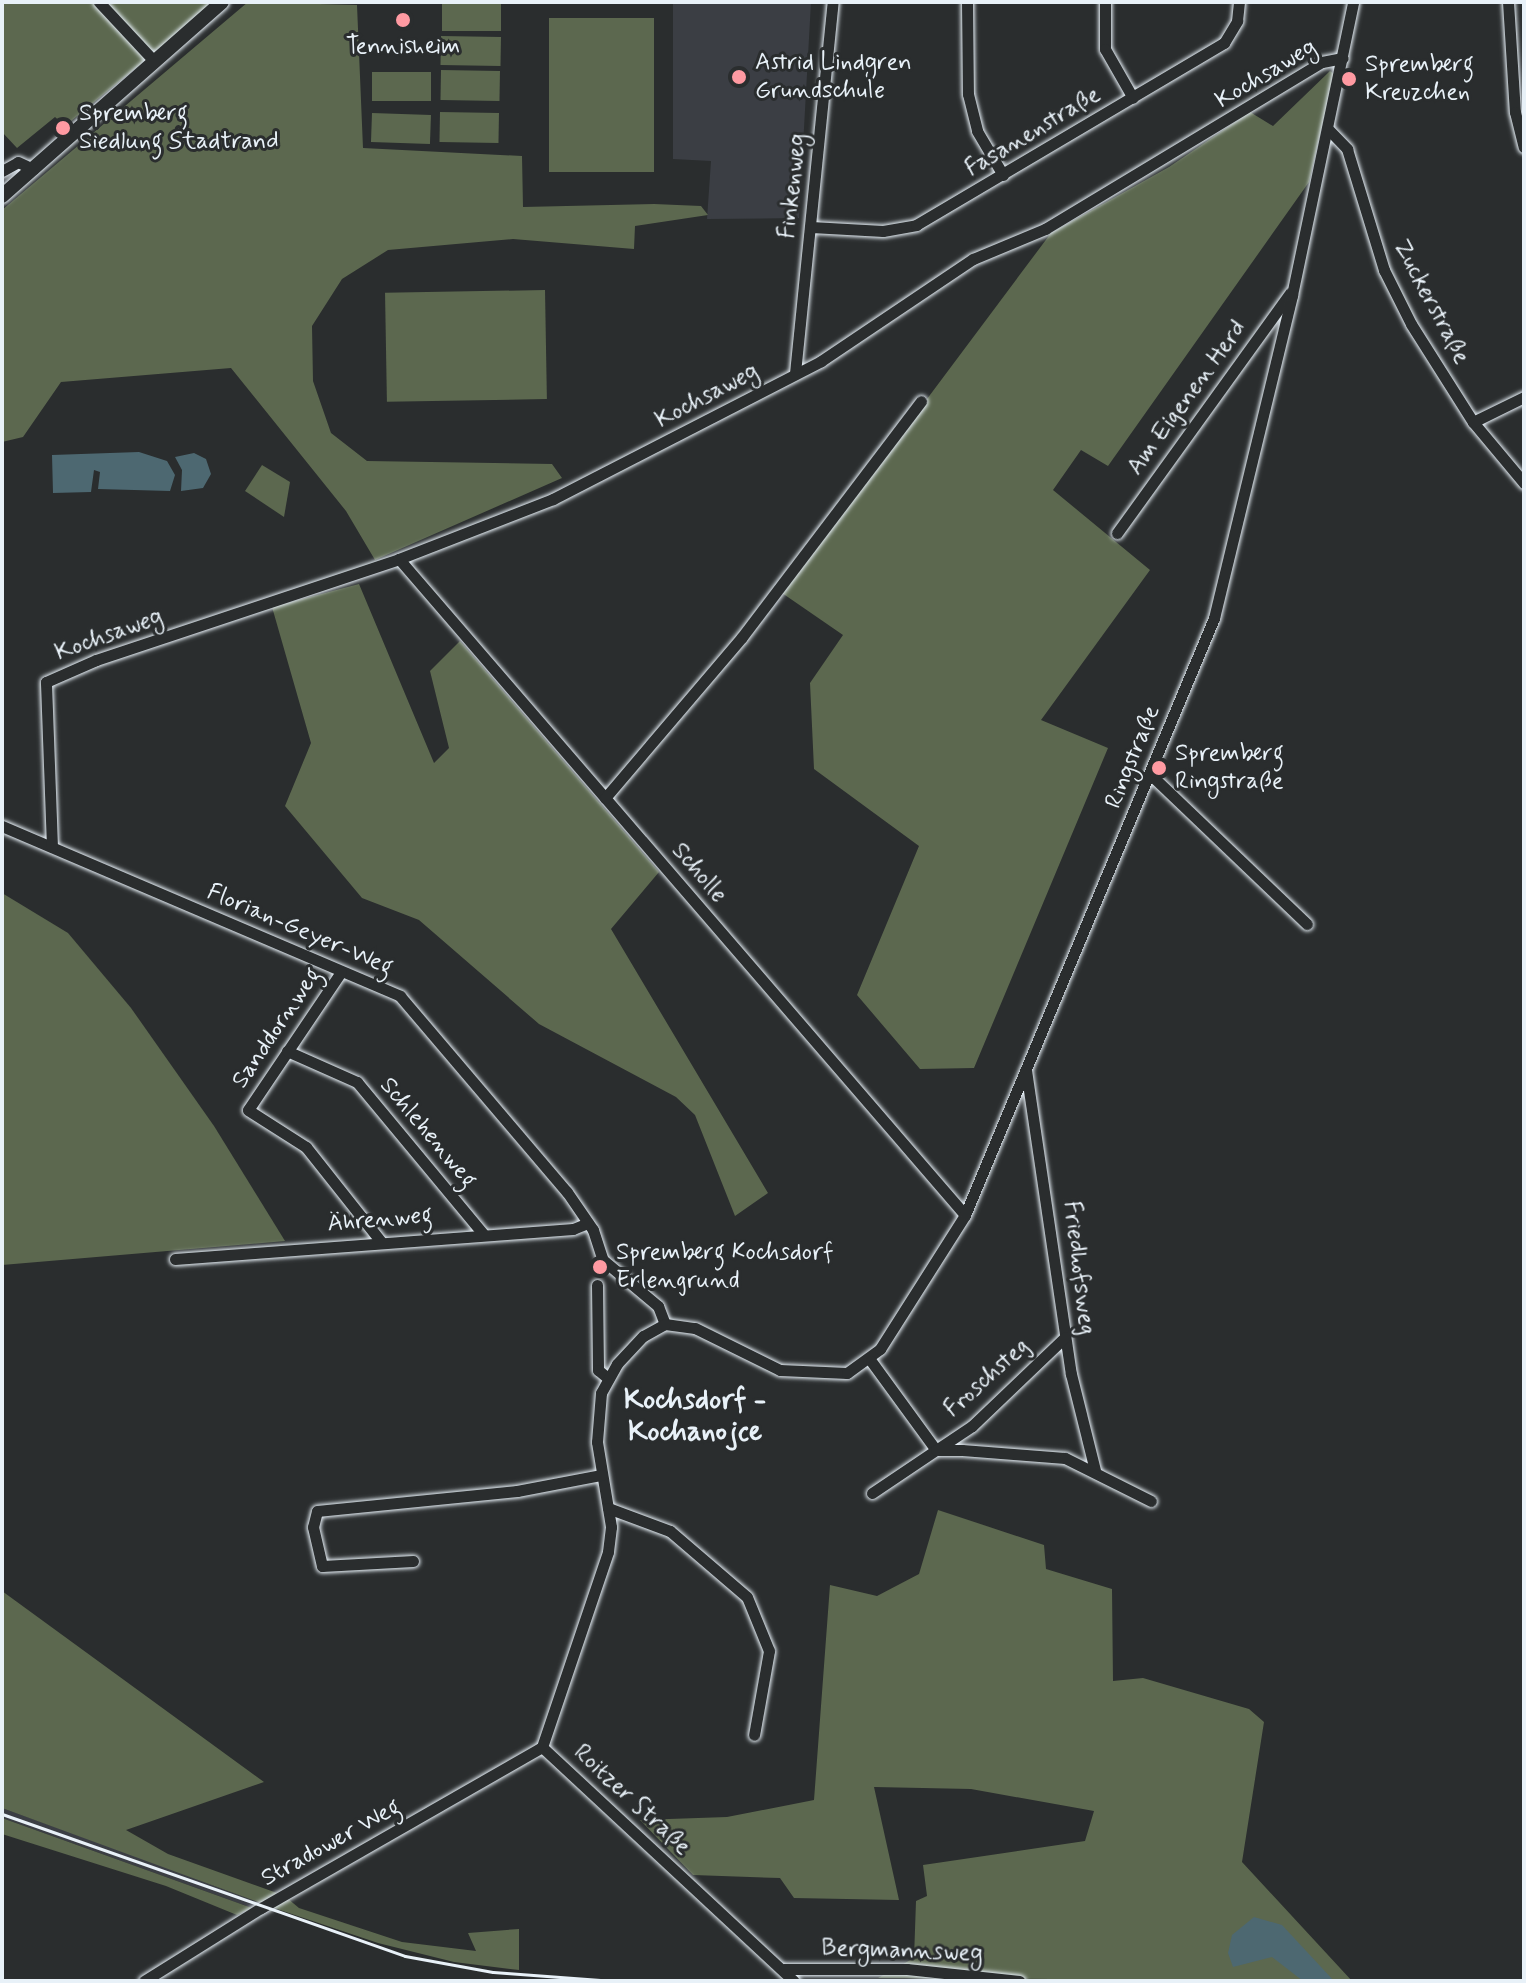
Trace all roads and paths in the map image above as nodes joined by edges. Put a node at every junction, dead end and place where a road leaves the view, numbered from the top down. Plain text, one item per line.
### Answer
1 (99, 2) edge
2 (222, 2) edge
3 (833, 2) edge
4 (967, 2) edge
5 (1105, 2) edge
6 (1239, 2) edge
7 (1353, 2) edge
8 (1508, 2) edge
9 (1343, 58) junction
10 (154, 61) junction
11 (1133, 98) junction
12 (1520, 112) edge
13 (1328, 129) junction
14 (1524, 147) edge
15 (33, 169) junction
16 (2, 171) edge
17 (1003, 175) junction
18 (2, 196) edge
19 (811, 227) junction
20 (1293, 288) junction
21 (795, 373) junction
22 (1524, 397) edge
23 (921, 401) dead end
24 (1473, 422) junction
25 (1524, 483) edge
26 (1117, 533) dead end
27 (399, 559) junction
28 (1150, 774) junction
29 (605, 798) junction
30 (2, 826) edge
31 (52, 847) junction
32 (1307, 924) dead end
33 (341, 972) junction
34 (287, 1051) junction
35 (1026, 1069) junction
36 (965, 1215) junction
37 (588, 1223) junction
38 (483, 1234) junction
39 (382, 1243) junction
40 (175, 1259) dead end
41 (597, 1285) dead end
42 (665, 1324) junction
43 (1065, 1337) junction
44 (871, 1361) junction
45 (608, 1378) junction
46 (936, 1450) junction
47 (1095, 1470) junction
48 (601, 1475) junction
49 (872, 1493) dead end
50 (1151, 1501) dead end
51 (608, 1508) junction
52 (413, 1561) dead end
53 (754, 1735) dead end
54 (542, 1747) junction
55 (784, 1969) junction
56 (144, 1981) edge
57 (794, 1981) edge
58 (1019, 1981) edge

1 - 10 street
2 - 10 street
3 - 19 street, Finkenweg
4 - 17 street
5 - 11 street
6 - 11 street, Fasanenstraße
7 - 9 street, Ringstraße
8 - 12 street
9 - 13 street, Ringstraße
9 - 21 street, Kochsaweg
10 - 15 street
11 - 17 street, Fasanenstraße
12 - 14 street
13 - 20 street, Ringstraße
13 - 24 street, Zuckerstraße
15 - 16 street
15 - 18 street
17 - 19 street, Fasanenstraße
19 - 21 street, Finkenweg
20 - 26 street, Am Eigenen Herd
20 - 28 street, Ringstraße
21 - 27 street, Kochsaweg
22 - 24 street
23 - 29 street
24 - 25 street, Zuckerstraße
27 - 29 street, Scholle
27 - 31 street, Kochsaweg
28 - 32 street
28 - 35 street, Ringstraße
29 - 36 street, Scholle
30 - 31 street, Florian-Geyer-Weg
31 - 33 street, Florian-Geyer-Weg
33 - 34 street, Sanddornweg
33 - 37 street, Florian-Geyer-Weg
34 - 38 street, Schlehenweg
34 - 39 street, Sanddornweg
35 - 36 street, Ringstraße
35 - 43 street, Friedhofsweg
36 - 44 street, Ringstraße
37 - 38 street, Ährenweg
37 - 42 street, Florian-Geyer-Weg
38 - 39 street, Ährenweg
39 - 40 street, Ährenweg
41 - 45 street
42 - 44 street
42 - 45 street, Roitzer Straße
43 - 46 street, Froschsteg
43 - 47 street, Friedhofsweg
44 - 46 street
45 - 48 street, Roitzer Straße
46 - 47 street
46 - 49 street, Froschsteg
47 - 50 street
48 - 51 street, Roitzer Straße
48 - 52 street
51 - 53 street
51 - 54 street, Roitzer Straße
54 - 55 street, Roitzer Straße
54 - 56 street, Stradower Weg
55 - 57 street, Roitzer Straße
55 - 58 street, Bergmannsweg

